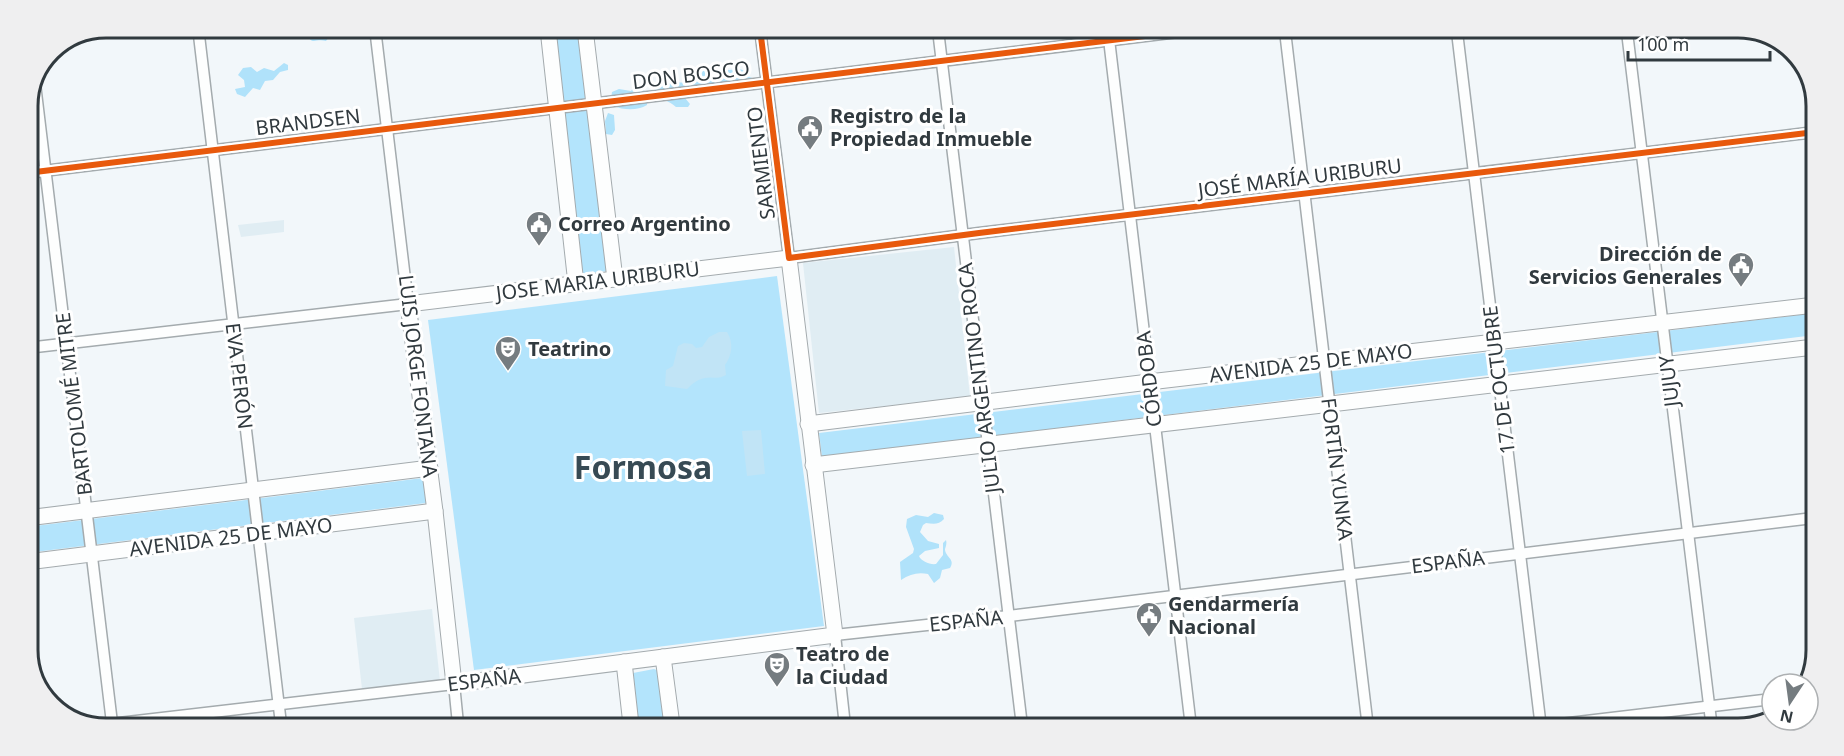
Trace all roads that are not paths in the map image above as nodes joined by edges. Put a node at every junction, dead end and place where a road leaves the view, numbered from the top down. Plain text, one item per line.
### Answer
1 (199, 38) edge
2 (376, 38) edge
3 (549, 38) edge
4 (586, 38) edge
5 (761, 38) edge
6 (939, 38) edge
7 (1088, 38) edge
8 (1108, 38) edge
9 (1286, 38) edge
10 (1458, 38) edge
11 (1628, 38) edge
12 (941, 60) junction
13 (767, 82) junction
14 (593, 103) junction
15 (558, 108) junction
16 (38, 110) edge
17 (387, 129) junction
18 (1806, 137) edge
19 (213, 150) junction
20 (1641, 154) junction
21 (45, 170) junction
22 (38, 171) edge
23 (1474, 173) junction
24 (1304, 194) junction
25 (1130, 215) junction
26 (962, 235) junction
27 (789, 258) junction
28 (615, 279) junction
29 (576, 284) junction
30 (408, 304) junction
31 (1806, 306) edge
32 (1662, 322) junction
33 (233, 324) junction
34 (1495, 342) junction
35 (67, 344) junction
36 (38, 347) edge
37 (1806, 348) edge
38 (1323, 362) junction
39 (1667, 364) junction
40 (1149, 382) junction
41 (1499, 384) junction
42 (982, 403) junction
43 (1329, 404) junction
44 (808, 424) junction
45 (1154, 424) junction
46 (987, 444) junction
47 (813, 465) junction
48 (430, 468) junction
49 (254, 490) junction
50 (87, 511) junction
51 (435, 512) junction
52 (38, 517) edge
53 (1806, 519) edge
54 (258, 533) junction
55 (1688, 534) junction
56 (92, 554) junction
57 (1520, 554) junction
58 (38, 561) edge
59 (1350, 574) junction
60 (1175, 596) junction
61 (1009, 616) junction
62 (835, 635) junction
63 (663, 657) junction
64 (624, 662) junction
65 (454, 684) junction
66 (1760, 701) edge
67 (279, 704) junction
68 (1710, 708) junction
69 (111, 718) edge
70 (161, 718) edge
71 (280, 718) edge
72 (457, 718) edge
73 (630, 718) edge
74 (671, 718) edge
75 (844, 718) edge
76 (1021, 718) edge
77 (1190, 718) edge
78 (1367, 718) edge
79 (1540, 718) edge
80 (1621, 718) edge
81 (1711, 718) edge

1 - 19 street, EVA PERÓN
2 - 17 street, LUIS JORGE FONTANA
3 - 15 main road
4 - 14 main road
5 - 13 street, SARMIENTO
6 - 12 street, JULIO ARGENTINO ROCA
7 - 12 street, DON BOSCO
8 - 25 street, CÓRDOBA
9 - 24 street, FORTÍN YUNKA
10 - 23 street, 17 DE OCTUBRE
11 - 20 street, JUJUY
12 - 13 street, DON BOSCO
12 - 26 street, JULIO ARGENTINO ROCA
13 - 14 street, DON BOSCO
13 - 27 street, SARMIENTO
14 - 15 street, BRANDSEN
14 - 28 main road
15 - 17 street, BRANDSEN
15 - 29 main road
16 - 21 street, BARTOLOMÉ MITRE
17 - 19 street, BRANDSEN
17 - 30 street, LUIS JORGE FONTANA
18 - 20 street, JOSÉ MARÍA URIBURU
19 - 21 street, BRANDSEN
19 - 33 street, EVA PERÓN
20 - 23 street, JOSÉ MARÍA URIBURU
20 - 32 street, JUJUY
21 - 22 street, BRANDSEN
21 - 35 street, BARTOLOMÉ MITRE
23 - 24 street, JOSÉ MARÍA URIBURU
23 - 34 street, 17 DE OCTUBRE
24 - 25 street, JOSÉ MARÍA URIBURU
24 - 38 street, FORTÍN YUNKA
25 - 26 street, JOSÉ MARÍA URIBURU
25 - 40 street, CÓRDOBA
26 - 27 street, JOSÉ MARÍA URIBURU
26 - 42 street, JULIO ARGENTINO ROCA
27 - 28 main road, JOSE MARIA URIBURU
27 - 44 main road, SARMIENTO
28 - 29 main road, JOSE MARIA URIBURU
29 - 30 main road, JOSE MARIA URIBURU
30 - 33 street
30 - 48 main road, LUIS JORGE FONTANA
31 - 32 main road, AVENIDA 25 DE MAYO
32 - 34 main road, AVENIDA 25 DE MAYO
32 - 39 street, JUJUY
33 - 35 street
33 - 49 street, EVA PERÓN
34 - 38 main road, AVENIDA 25 DE MAYO
34 - 41 street, 17 DE OCTUBRE
35 - 36 street
35 - 50 street, BARTOLOMÉ MITRE
37 - 39 main road
38 - 40 main road, AVENIDA 25 DE MAYO
38 - 43 street, FORTÍN YUNKA
39 - 41 main road
39 - 55 street, JUJUY
40 - 42 main road, AVENIDA 25 DE MAYO
40 - 45 street, CÓRDOBA
41 - 43 main road
41 - 57 street, 17 DE OCTUBRE
42 - 44 main road, AVENIDA 25 DE MAYO
42 - 46 street, JULIO ARGENTINO ROCA
43 - 45 main road
43 - 59 street, FORTÍN YUNKA
44 - 47 main road, SARMIENTO
45 - 46 main road
45 - 60 street, CÓRDOBA
46 - 47 main road
46 - 61 street, JULIO ARGENTINO ROCA
47 - 62 main road, SARMIENTO
48 - 49 main road
48 - 51 main road, LUIS JORGE FONTANA
49 - 50 main road
49 - 54 street, EVA PERÓN
50 - 52 main road
50 - 56 street, BARTOLOMÉ MITRE
51 - 54 main road, AVENIDA 25 DE MAYO
51 - 65 main road, LUIS JORGE FONTANA
53 - 55 street, ESPAÑA
54 - 56 main road, AVENIDA 25 DE MAYO
54 - 67 street, EVA PERÓN
55 - 57 street, ESPAÑA
55 - 68 street, JUJUY
56 - 58 main road, AVENIDA 25 DE MAYO
56 - 69 street, BARTOLOMÉ MITRE
57 - 59 street, ESPAÑA
57 - 79 street, 17 DE OCTUBRE
59 - 60 street, ESPAÑA
59 - 78 street, FORTÍN YUNKA
60 - 61 street, ESPAÑA
60 - 77 street, CÓRDOBA
61 - 62 street, ESPAÑA
61 - 76 street, JULIO ARGENTINO ROCA
62 - 63 main road, ESPAÑA
62 - 75 street, SARMIENTO
63 - 64 main road, ESPAÑA
63 - 74 main road
64 - 65 main road, ESPAÑA
64 - 73 main road
65 - 67 street, ESPAÑA
65 - 72 street, LUIS JORGE FONTANA
66 - 68 street
67 - 70 street, ESPAÑA
67 - 71 street, EVA PERÓN
68 - 80 street
68 - 81 street, JUJUY

